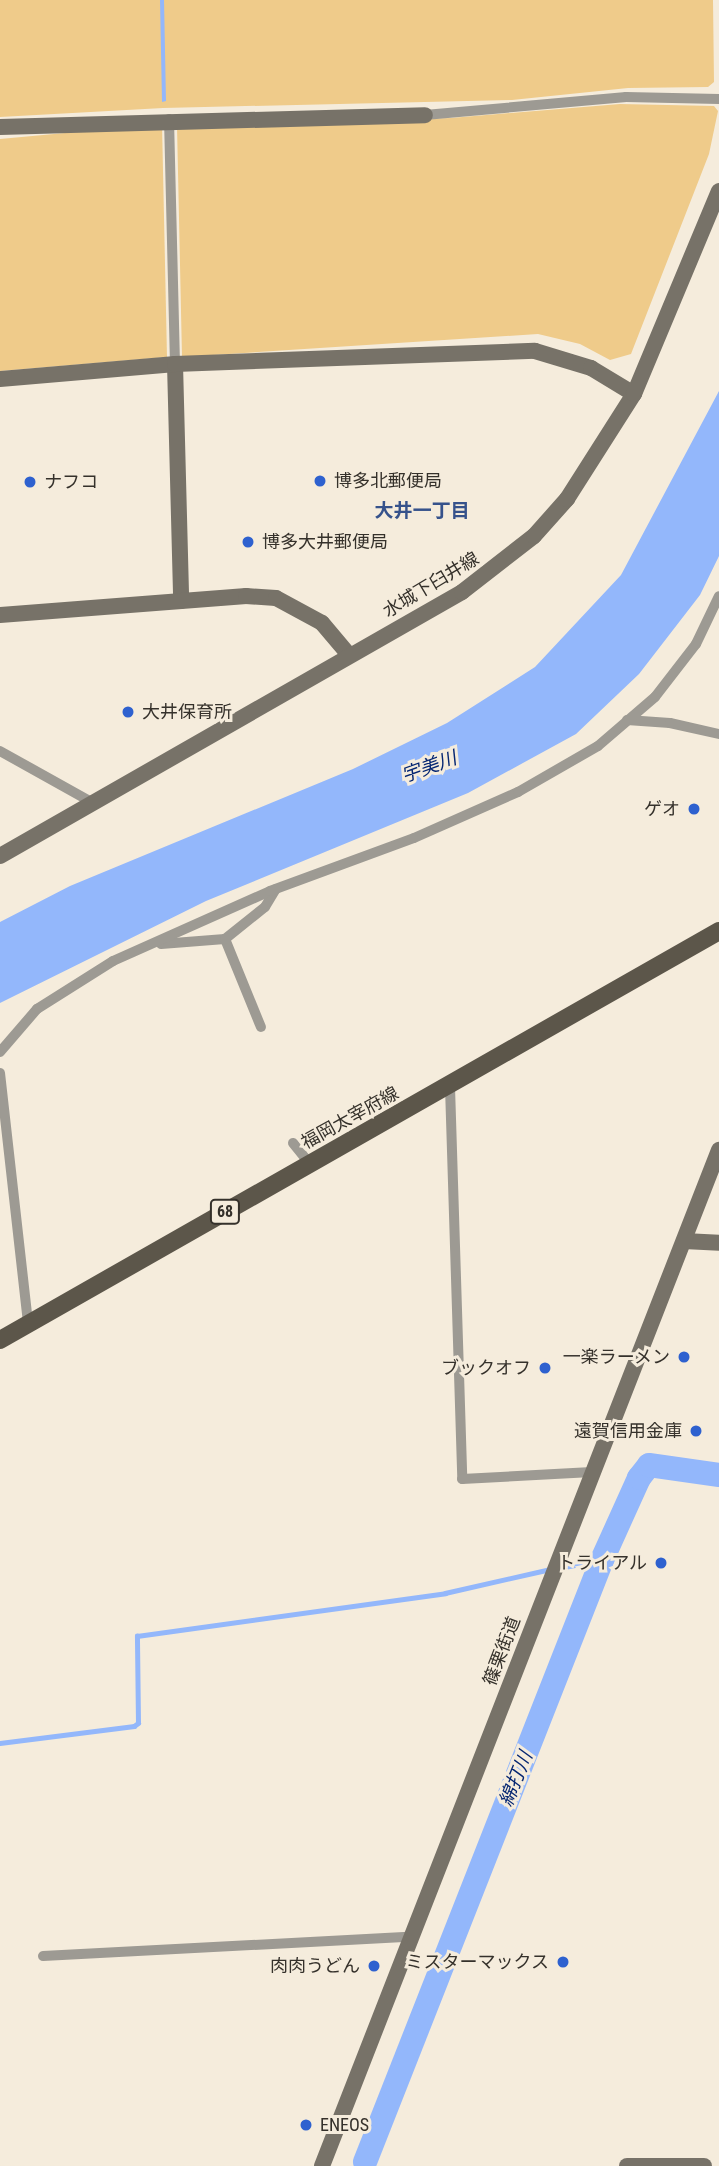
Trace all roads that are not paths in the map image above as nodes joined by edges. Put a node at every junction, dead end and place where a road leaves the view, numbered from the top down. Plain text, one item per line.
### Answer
1 (719, 99) edge
2 (425, 115) joint
3 (169, 119) junction
4 (0, 127) edge
5 (719, 191) edge
6 (175, 364) junction
7 (0, 379) edge
8 (634, 394) junction
9 (719, 596) edge
10 (181, 601) junction
11 (0, 615) edge
12 (349, 654) junction
13 (628, 720) junction
14 (719, 734) edge
15 (0, 751) edge
16 (93, 803) junction
17 (0, 856) edge
18 (276, 889) junction
19 (719, 931) edge
20 (225, 939) junction
21 (151, 944) junction
22 (261, 1027) dead end
23 (0, 1052) edge
24 (0, 1073) edge
25 (450, 1087) junction
26 (293, 1143) dead end
27 (719, 1150) edge
28 (310, 1164) junction
29 (684, 1241) junction
30 (719, 1243) edge
31 (28, 1324) junction
32 (0, 1340) edge
33 (592, 1472) junction
34 (410, 1937) junction
35 (43, 1956) dead end
36 (322, 2166) edge
37 (627, 2166) edge
38 (704, 2166) edge

1 - 2 street
2 - 3 main road
3 - 4 main road
3 - 6 street
5 - 8 main road, 水城下臼井線
6 - 7 main road
6 - 8 main road
6 - 10 main road
8 - 12 main road, 水城下臼井線
9 - 13 street
10 - 11 main road
10 - 12 main road
12 - 16 main road, 水城下臼井線
13 - 14 street
13 - 18 street
15 - 16 street
16 - 17 main road, 水城下臼井線
18 - 20 street
18 - 21 street
19 - 25 main road, 福岡太宰府線 / 68
20 - 21 street
20 - 22 street
21 - 23 street
24 - 31 street
25 - 28 main road, 福岡太宰府線 / 68
25 - 33 street
26 - 28 street
27 - 29 main road, 篠栗街道
28 - 31 main road, 福岡太宰府線 / 68
29 - 30 main road
29 - 33 main road, 篠栗街道
31 - 32 main road, 福岡太宰府線 / 68
33 - 34 main road, 篠栗街道
34 - 35 street
34 - 36 main road, 篠栗街道
37 - 38 main road

